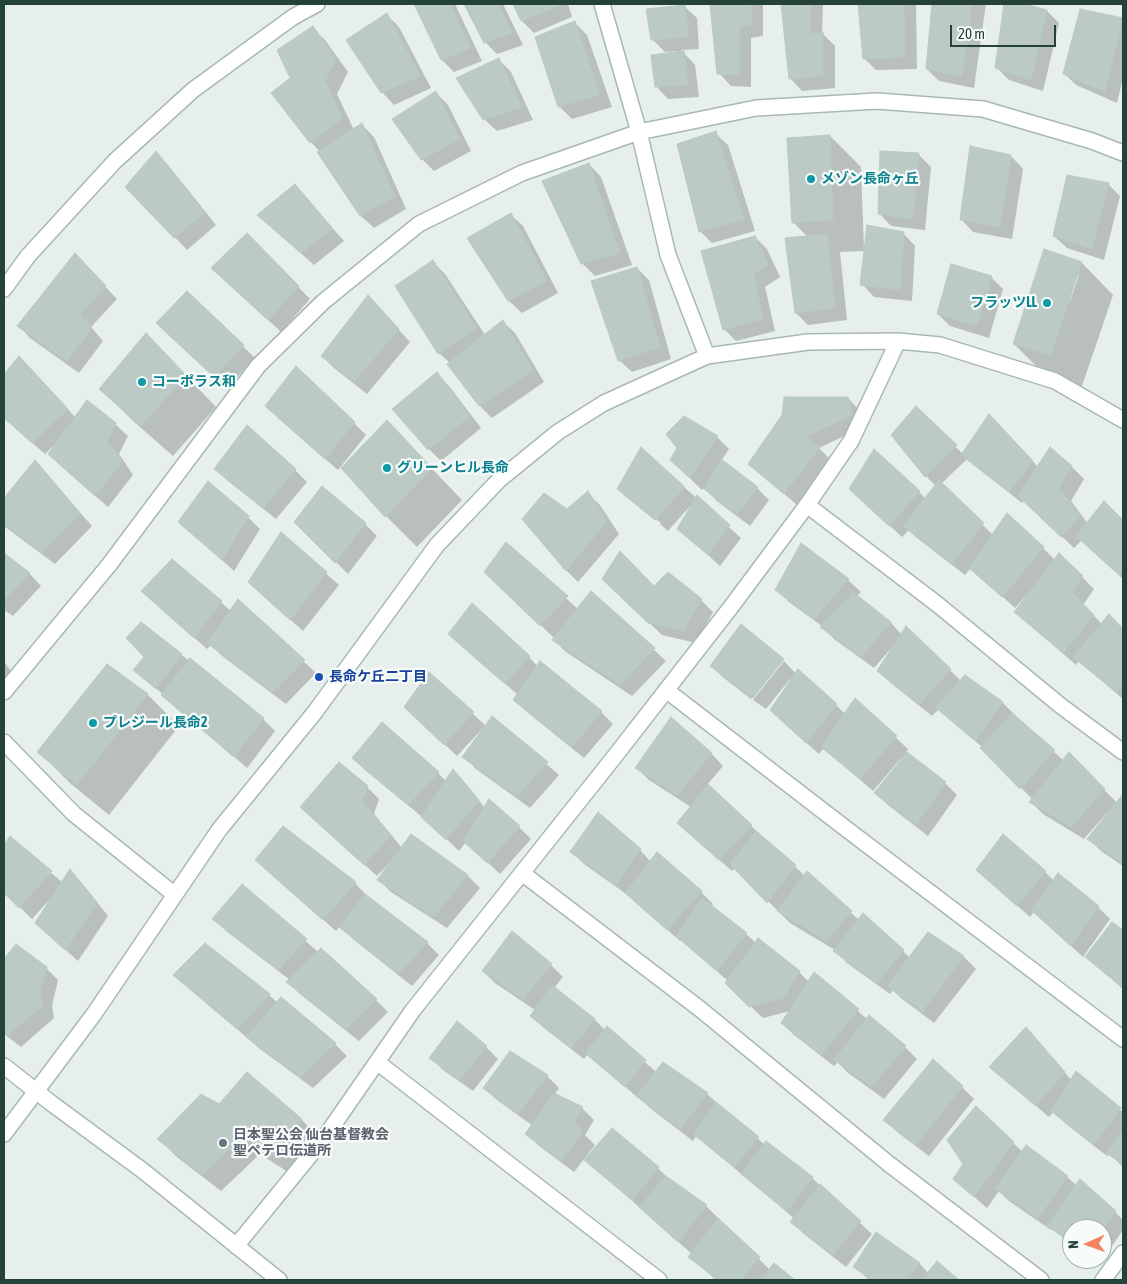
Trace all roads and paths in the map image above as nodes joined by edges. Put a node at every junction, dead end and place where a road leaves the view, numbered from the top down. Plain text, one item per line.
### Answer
1 (316, 4) edge
2 (602, 4) edge
3 (639, 132) junction
4 (1123, 153) edge
5 (4, 288) edge
6 (898, 341) junction
7 (707, 356) junction
8 (1123, 420) edge
9 (807, 504) junction
10 (666, 690) junction
11 (4, 692) edge
12 (4, 742) edge
13 (1123, 752) edge
14 (522, 873) junction
15 (175, 895) junction
16 (1123, 1039) edge
17 (377, 1062) junction
18 (4, 1066) edge
19 (36, 1092) junction
20 (4, 1134) edge
21 (236, 1246) junction
22 (1123, 1253) edge
23 (280, 1280) edge
24 (659, 1280) edge
25 (1041, 1280) edge
26 (1103, 1280) edge

1 - 5 street
2 - 3 street
3 - 4 street
3 - 7 street
3 - 11 street
6 - 7 street
6 - 8 street
6 - 9 street
7 - 15 street
9 - 10 street
9 - 13 street
10 - 14 street
10 - 16 street
12 - 15 street
14 - 17 street
14 - 25 street
15 - 19 street
17 - 21 street
17 - 24 street
18 - 19 street
19 - 20 street
19 - 21 street
21 - 23 street
22 - 26 street

